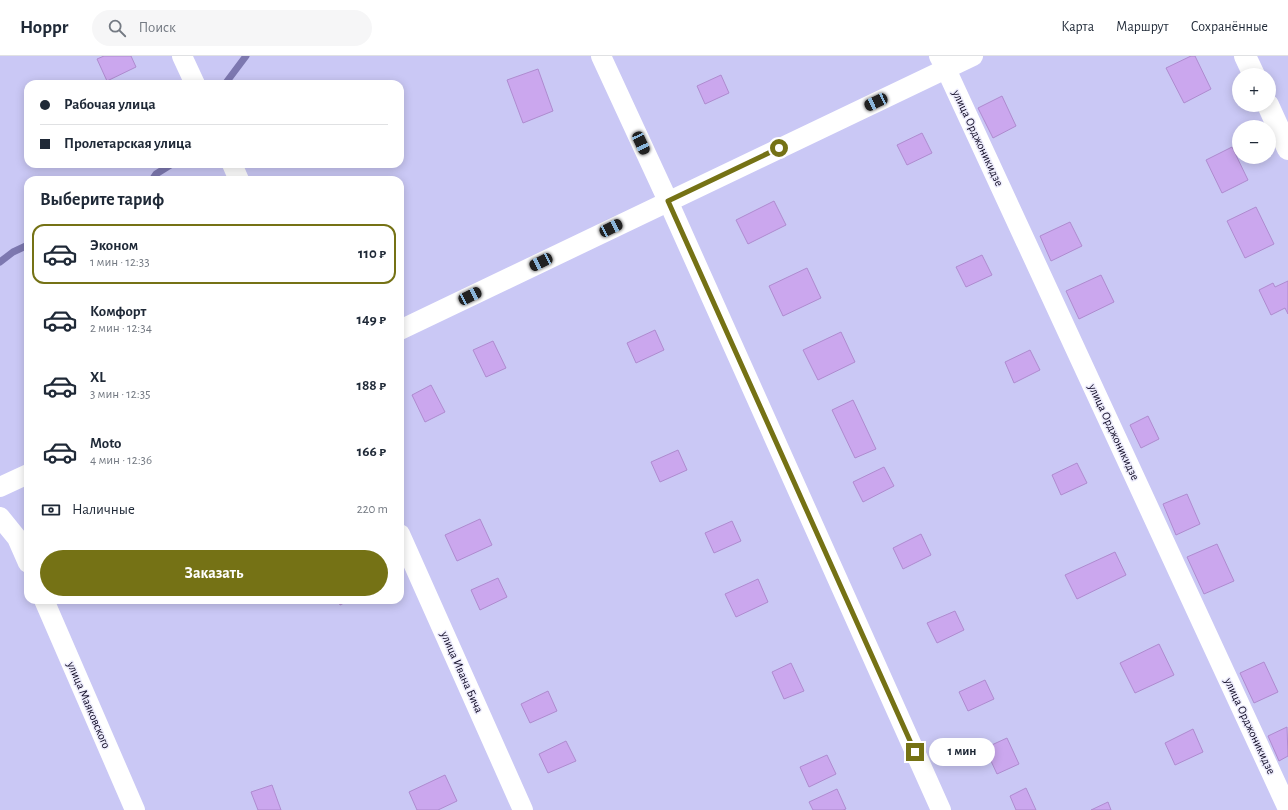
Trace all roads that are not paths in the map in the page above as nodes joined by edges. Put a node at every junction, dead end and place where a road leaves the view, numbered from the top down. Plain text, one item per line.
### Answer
1 (182, 56) edge
2 (601, 56) edge
3 (973, 56) edge
4 (1245, 56) edge
5 (942, 62) edge
6 (1251, 68) edge
7 (193, 80) edge
8 (1271, 112) edge
9 (1288, 149) edge
10 (668, 201) junction
11 (404, 328) edge
12 (24, 476) edge
13 (0, 487) edge
14 (0, 517) edge
15 (404, 543) edge
16 (24, 554) edge
17 (46, 604) edge
18 (1288, 809) edge
19 (135, 810) edge
20 (524, 810) edge
21 (941, 810) edge

1 - 7 street
2 - 10 street
3 - 5 street
4 - 6 main road
5 - 10 street
5 - 18 street, улица Орджоникидзе
8 - 9 main road
10 - 11 street
10 - 21 street
12 - 13 street
14 - 16 street
15 - 20 street, улица Ивана Бича
17 - 19 street, улица Маяковского

